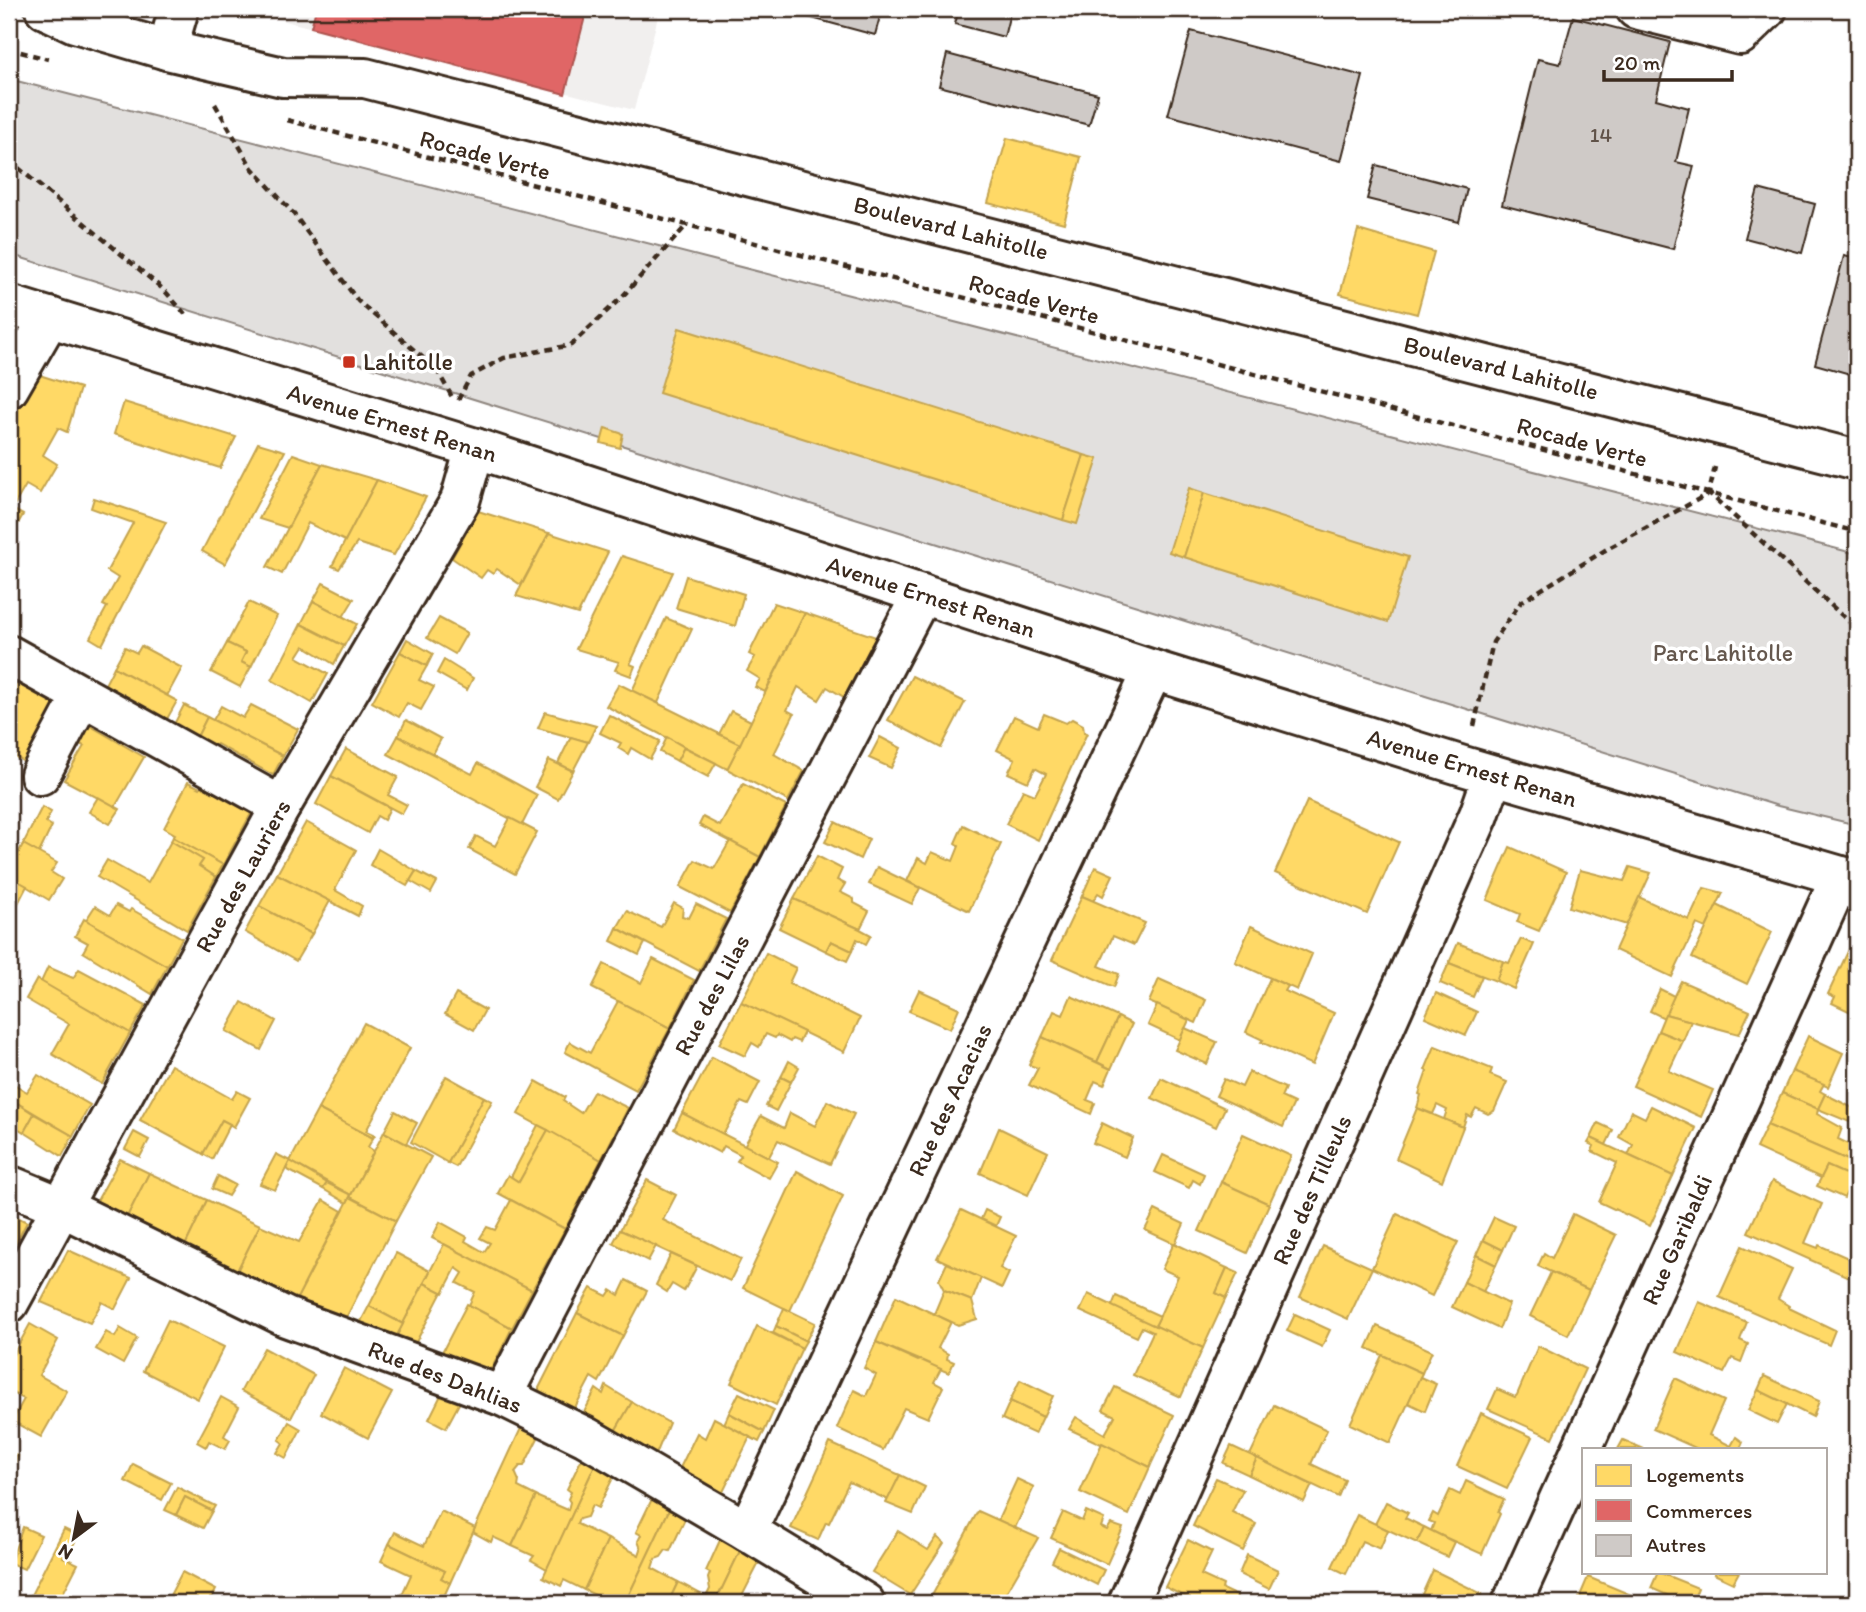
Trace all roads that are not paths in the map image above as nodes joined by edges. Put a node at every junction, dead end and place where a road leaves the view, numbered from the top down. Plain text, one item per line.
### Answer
1 (45, 9) edge
2 (179, 9) edge
3 (1636, 9) edge
4 (1767, 9) edge
5 (167, 50) junction
6 (9, 304) edge
7 (50, 317) junction
8 (9, 388) edge
9 (475, 449) junction
10 (1857, 460) edge
11 (922, 594) junction
12 (9, 655) edge
13 (1153, 670) junction
14 (82, 696) junction
15 (40, 775) dead end
16 (1493, 775) junction
17 (281, 806) junction
18 (1849, 878) edge
19 (9, 1185) edge
20 (60, 1206) junction
21 (9, 1303) edge
22 (502, 1396) junction
23 (1584, 1448) edge
24 (1582, 1452) edge
25 (747, 1531) junction
26 (865, 1603) edge
27 (1128, 1603) edge
28 (1512, 1603) edge

1 - 5 street, Boulevard Lahitolle
2 - 5 street
3 - 4 street
5 - 10 street, Boulevard Lahitolle
6 - 7 street, Avenue Ernest Renan
7 - 8 street
7 - 9 street, Avenue Ernest Renan
9 - 11 street, Avenue Ernest Renan
9 - 17 street, Rue des Lauriers
11 - 13 street, Avenue Ernest Renan
11 - 22 street, Rue des Lilas
12 - 14 street
13 - 16 street, Avenue Ernest Renan
13 - 25 street, Rue des Acacias
14 - 15 street
14 - 17 street
16 - 18 street, Avenue Ernest Renan
16 - 27 street, Rue des Tilleuls
17 - 20 street, Rue des Lauriers
18 - 23 street, Rue Garibaldi
19 - 20 street, Rue des Dahlias
20 - 21 street, Rue des Lauriers
20 - 22 street, Rue des Dahlias
22 - 25 street, Rue des Dahlias
24 - 28 street, Rue Garibaldi
25 - 26 street, Rue des Dahlias

